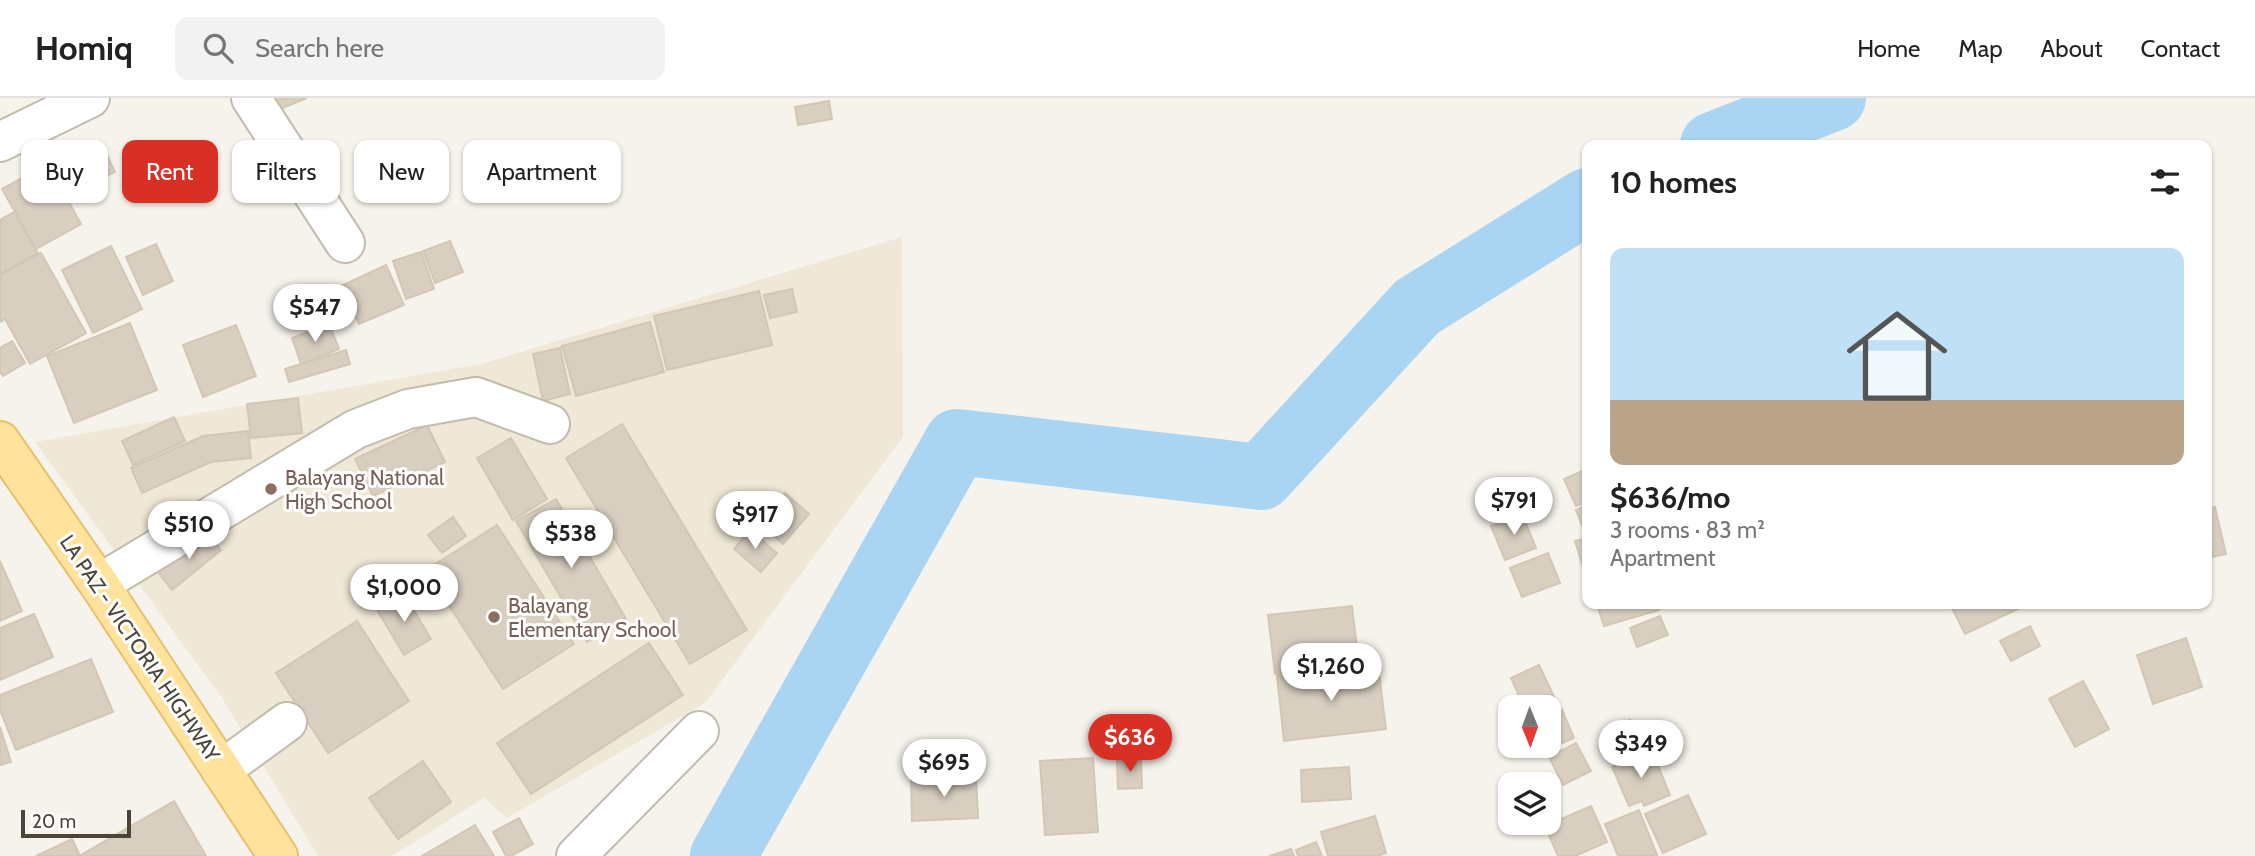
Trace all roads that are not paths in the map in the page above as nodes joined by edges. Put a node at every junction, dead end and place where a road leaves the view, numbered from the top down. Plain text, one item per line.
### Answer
1 (90, 98) edge
2 (251, 98) edge
3 (0, 142) edge
4 (345, 243) dead end
5 (550, 424) dead end
6 (0, 441) edge
7 (99, 584) junction
8 (287, 722) dead end
9 (699, 731) dead end
10 (221, 770) junction
11 (278, 856) edge
12 (576, 856) edge

1 - 3 street
2 - 4 street
5 - 7 street
6 - 7 main road, LA PAZ - VICTORIA HIGHWAY
7 - 10 main road, LA PAZ - VICTORIA HIGHWAY
8 - 10 street
9 - 12 street
10 - 11 main road, LA PAZ - VICTORIA HIGHWAY

